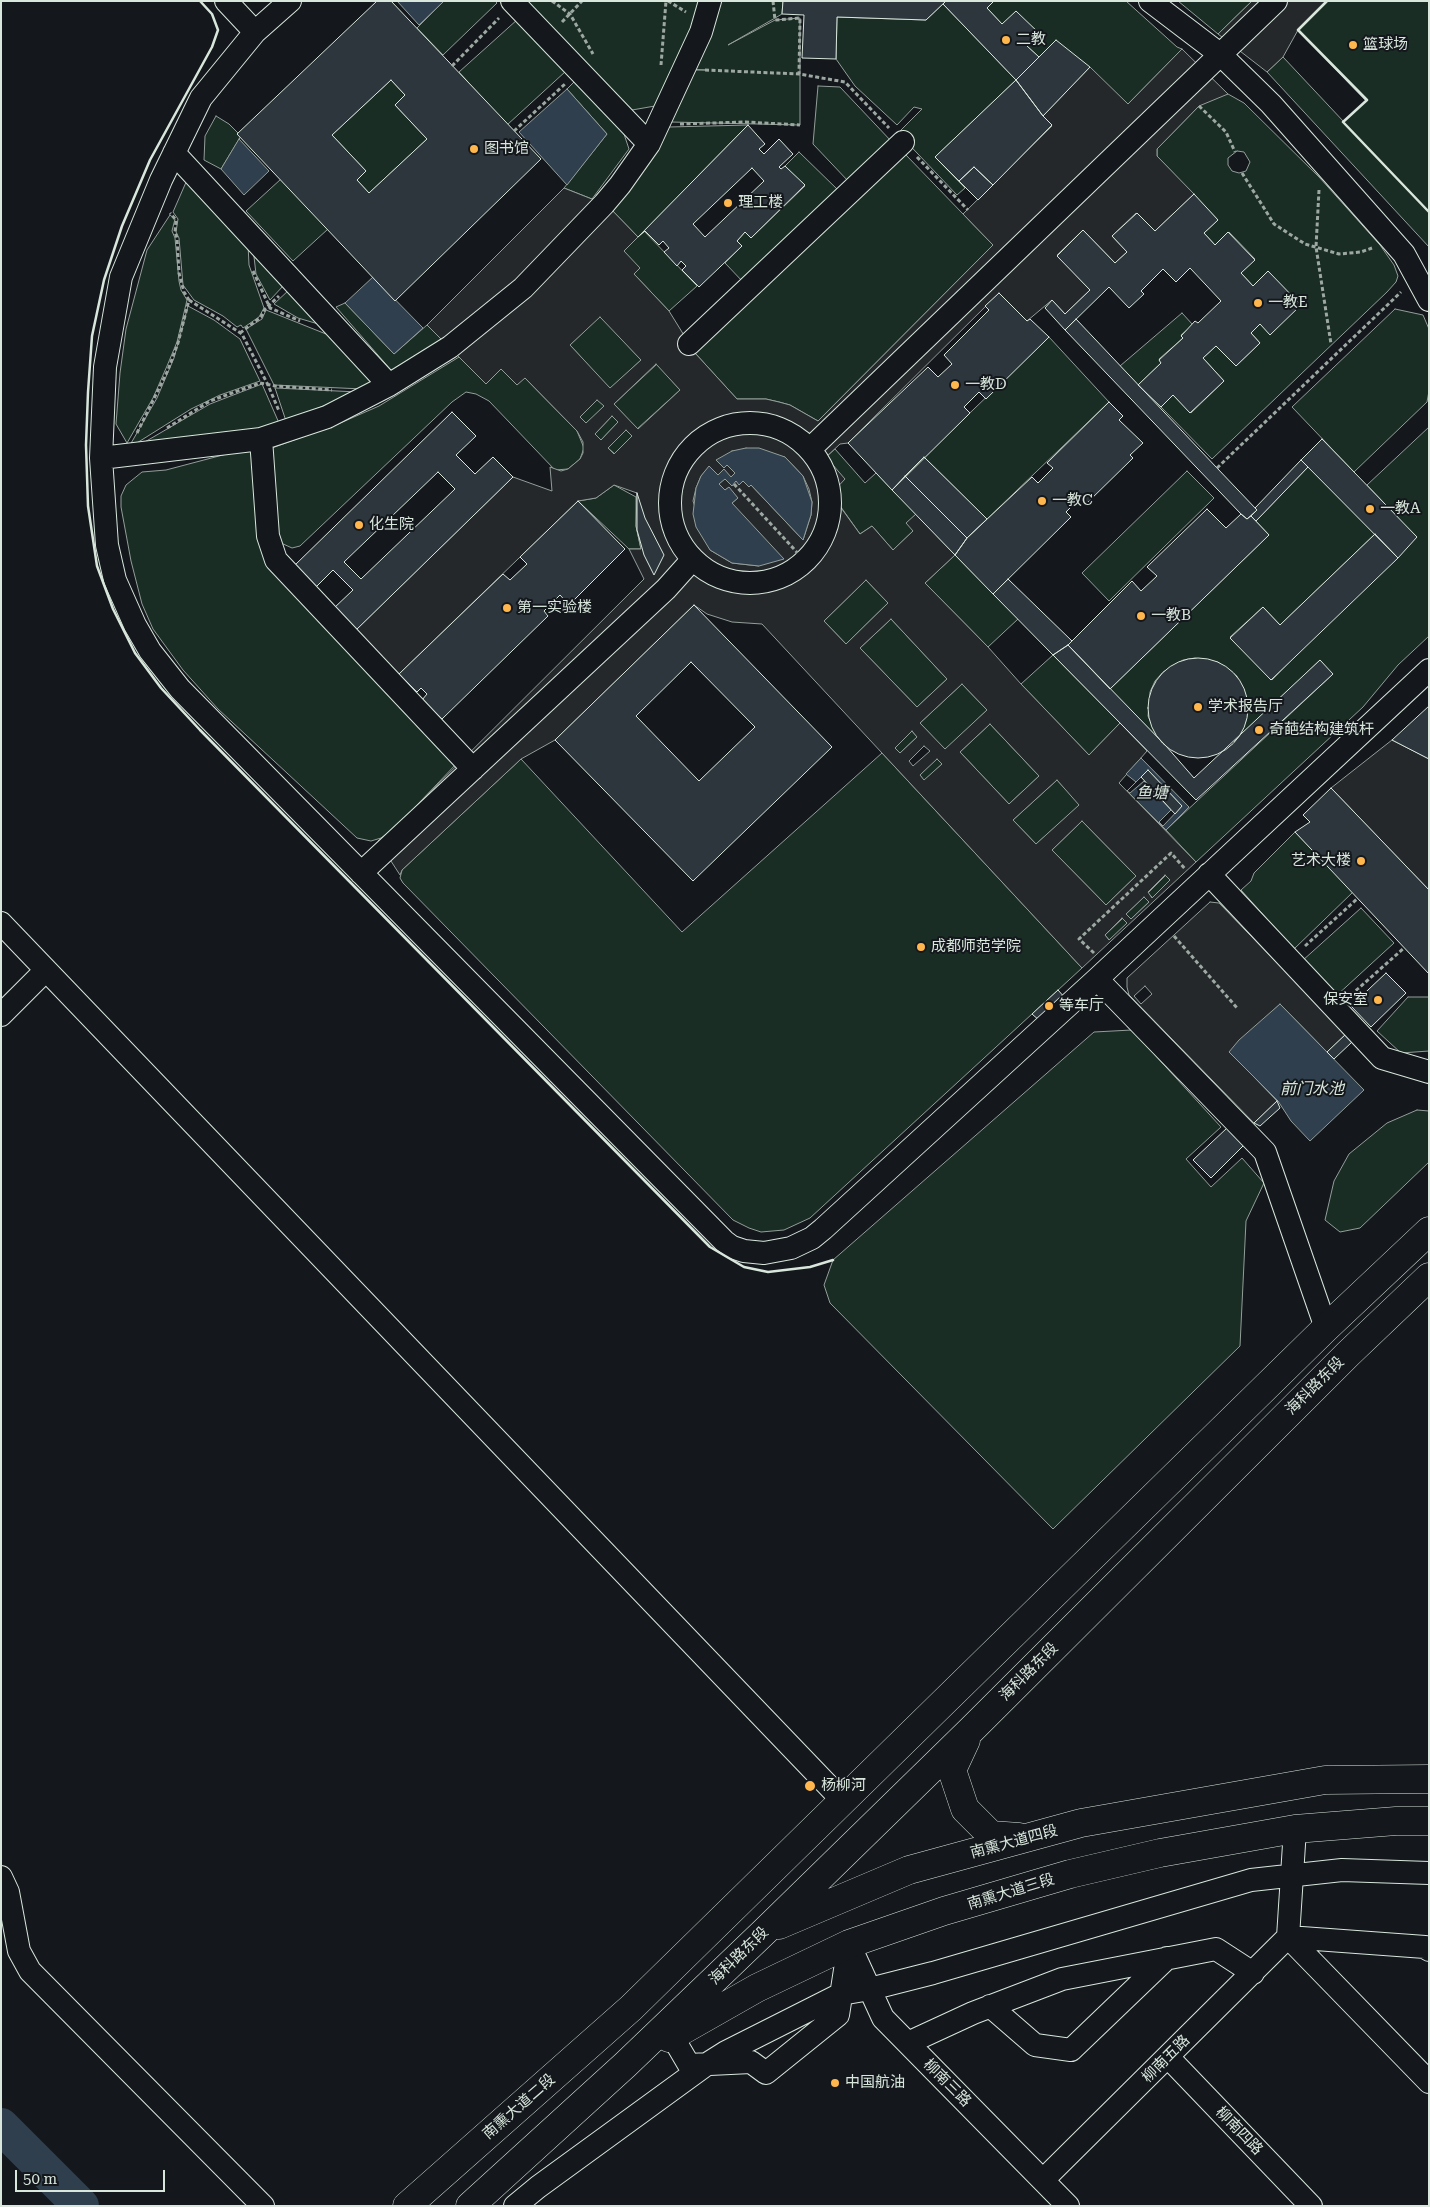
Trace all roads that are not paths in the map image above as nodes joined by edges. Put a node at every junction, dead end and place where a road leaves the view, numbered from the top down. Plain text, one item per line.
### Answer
1 (226, 1) edge
2 (290, 1) edge
3 (710, 1) edge
4 (1150, 1) edge
5 (1276, 1) edge
6 (513, 2) edge
7 (255, 32) junction
8 (1221, 55) junction
9 (903, 142) dead end
10 (648, 144) junction
11 (174, 153) junction
12 (1429, 300) edge
13 (690, 344) dead end
14 (389, 385) junction
15 (261, 439) junction
16 (810, 449) junction
17 (101, 458) junction
18 (692, 560) junction
19 (1429, 670) edge
20 (473, 769) junction
21 (361, 873) junction
22 (1204, 879) junction
23 (1, 923) edge
24 (46, 970) junction
25 (1103, 974) junction
26 (1, 1015) edge
27 (1429, 1072) edge
28 (1429, 1231) edge
29 (1429, 1277) edge
30 (1326, 1328) junction
31 (972, 1729) junction
32 (1429, 1780) edge
33 (843, 1801) junction
34 (1429, 1821) edge
35 (1295, 1829) junction
36 (1028, 1838) junction
37 (1429, 1873) edge
38 (1292, 1876) junction
39 (1, 1877) edge
40 (765, 1932) junction
41 (1288, 1937) junction
42 (849, 1944) junction
43 (1429, 1950) edge
44 (1167, 1958) junction
45 (1253, 1973) junction
46 (870, 1989) junction
47 (841, 1994) junction
48 (990, 2006) junction
49 (631, 2008) junction
50 (672, 2036) junction
51 (908, 2043) junction
52 (1168, 2057) junction
53 (707, 2064) junction
54 (625, 2065) junction
55 (1429, 2082) edge
56 (1043, 2180) junction
57 (263, 2206) edge
58 (407, 2206) edge
59 (470, 2206) edge
60 (515, 2206) edge
61 (1068, 2206) edge
62 (1311, 2206) edge

1 - 7 street
2 - 7 street
3 - 10 street
4 - 8 street
5 - 8 street
6 - 10 street
7 - 11 street
8 - 12 street
8 - 16 street
9 - 13 street
10 - 14 street
11 - 14 street
11 - 17 street
14 - 15 street
15 - 17 street
15 - 20 street
16 - 18 street
16 - 18 street
17 - 21 street
18 - 20 street
19 - 22 street
20 - 21 street
21 - 25 street
22 - 25 street
22 - 27 street
23 - 24 street
24 - 26 street
24 - 33 street
25 - 30 street
28 - 30 main road
29 - 31 main road, 海科路东段
30 - 33 main road
31 - 36 main road
31 - 40 main road, 海科路东段
32 - 36 main road, 南熏大道四段
33 - 49 main road
34 - 35 main road, 南熏大道三段
35 - 38 street
35 - 42 main road, 南熏大道三段
36 - 40 main road, 南熏大道四段
37 - 38 street
38 - 41 street
38 - 46 street
39 - 57 street
40 - 49 main road, 南熏大道四段
40 - 54 main road, 海科路东段
41 - 43 street
41 - 45 street, 柳南五路
41 - 55 street
42 - 46 street, 柳南三路
42 - 47 street
42 - 50 main road, 南熏大道三段
44 - 45 street
44 - 48 street
44 - 48 street
45 - 52 street, 柳南五路
46 - 47 street
46 - 51 street, 柳南三路
47 - 53 street
47 - 53 street
48 - 51 street
49 - 58 main road, 南熏大道二段
50 - 53 street
50 - 54 main road, 南熏大道三段
51 - 56 street, 柳南三路
52 - 56 street, 柳南五路
52 - 62 street, 柳南四路
53 - 60 street
54 - 59 main road
56 - 61 street, 柳南三路

